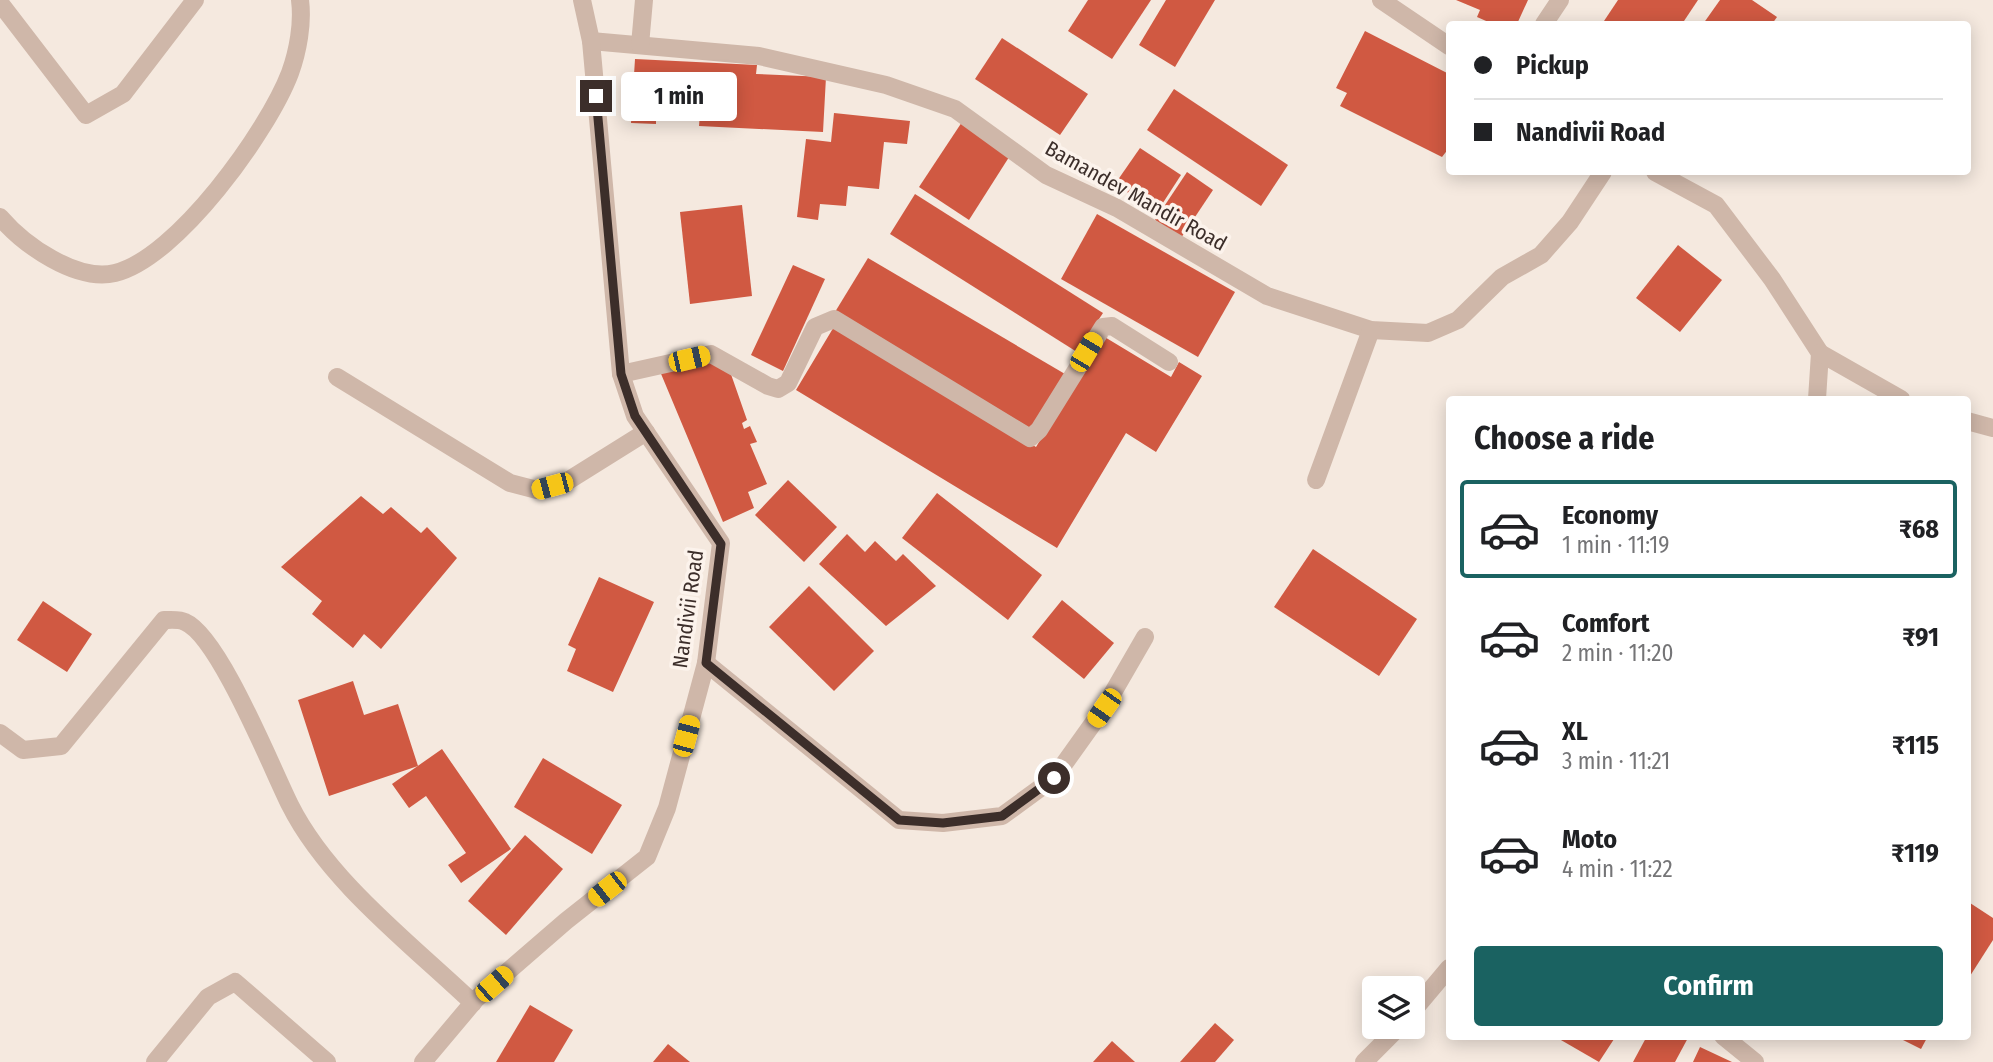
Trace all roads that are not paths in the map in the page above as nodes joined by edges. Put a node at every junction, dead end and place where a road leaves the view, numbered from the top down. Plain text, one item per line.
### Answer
1 (195, 0) edge
2 (300, 0) edge
3 (582, 0) edge
4 (643, 0) edge
5 (1381, 0) edge
6 (1560, 0) edge
7 (0, 4) edge
8 (1546, 21) edge
9 (591, 41) junction
10 (1446, 44) edge
11 (640, 45) junction
12 (1602, 175) edge
13 (1661, 175) edge
14 (0, 217) edge
15 (1371, 330) junction
16 (1820, 353) junction
17 (1169, 362) dead end
18 (621, 374) junction
19 (337, 377) dead end
20 (1817, 396) edge
21 (1896, 396) edge
22 (1971, 422) edge
23 (1993, 428) edge
24 (646, 432) junction
25 (1316, 480) dead end
26 (1144, 637) dead end
27 (706, 663) junction
28 (0, 733) edge
29 (1446, 972) edge
30 (1425, 997) edge
31 (473, 1003) junction
32 (1387, 1039) edge
33 (1728, 1040) edge
34 (155, 1062) edge
35 (327, 1062) edge
36 (423, 1062) edge
37 (1364, 1062) edge
38 (1755, 1062) edge

1 - 7 street
2 - 14 street
3 - 9 street, Nandivii Road
4 - 11 street
5 - 10 street
6 - 8 street
9 - 11 street, Bamandev Mandir Road
9 - 18 street, Nandivii Road
11 - 15 street, Bamandev Mandir Road
12 - 15 street, Bamandev Mandir Road
13 - 16 street
15 - 25 street
16 - 20 street
16 - 21 street
17 - 18 street
18 - 24 street, Nandivii Road
19 - 24 street
22 - 23 street
24 - 27 street, Nandivii Road
26 - 27 street
27 - 31 street, Nandivii Road
28 - 31 street
29 - 30 street
31 - 36 street, Nandivii Road
32 - 37 street
33 - 38 street
34 - 35 street

